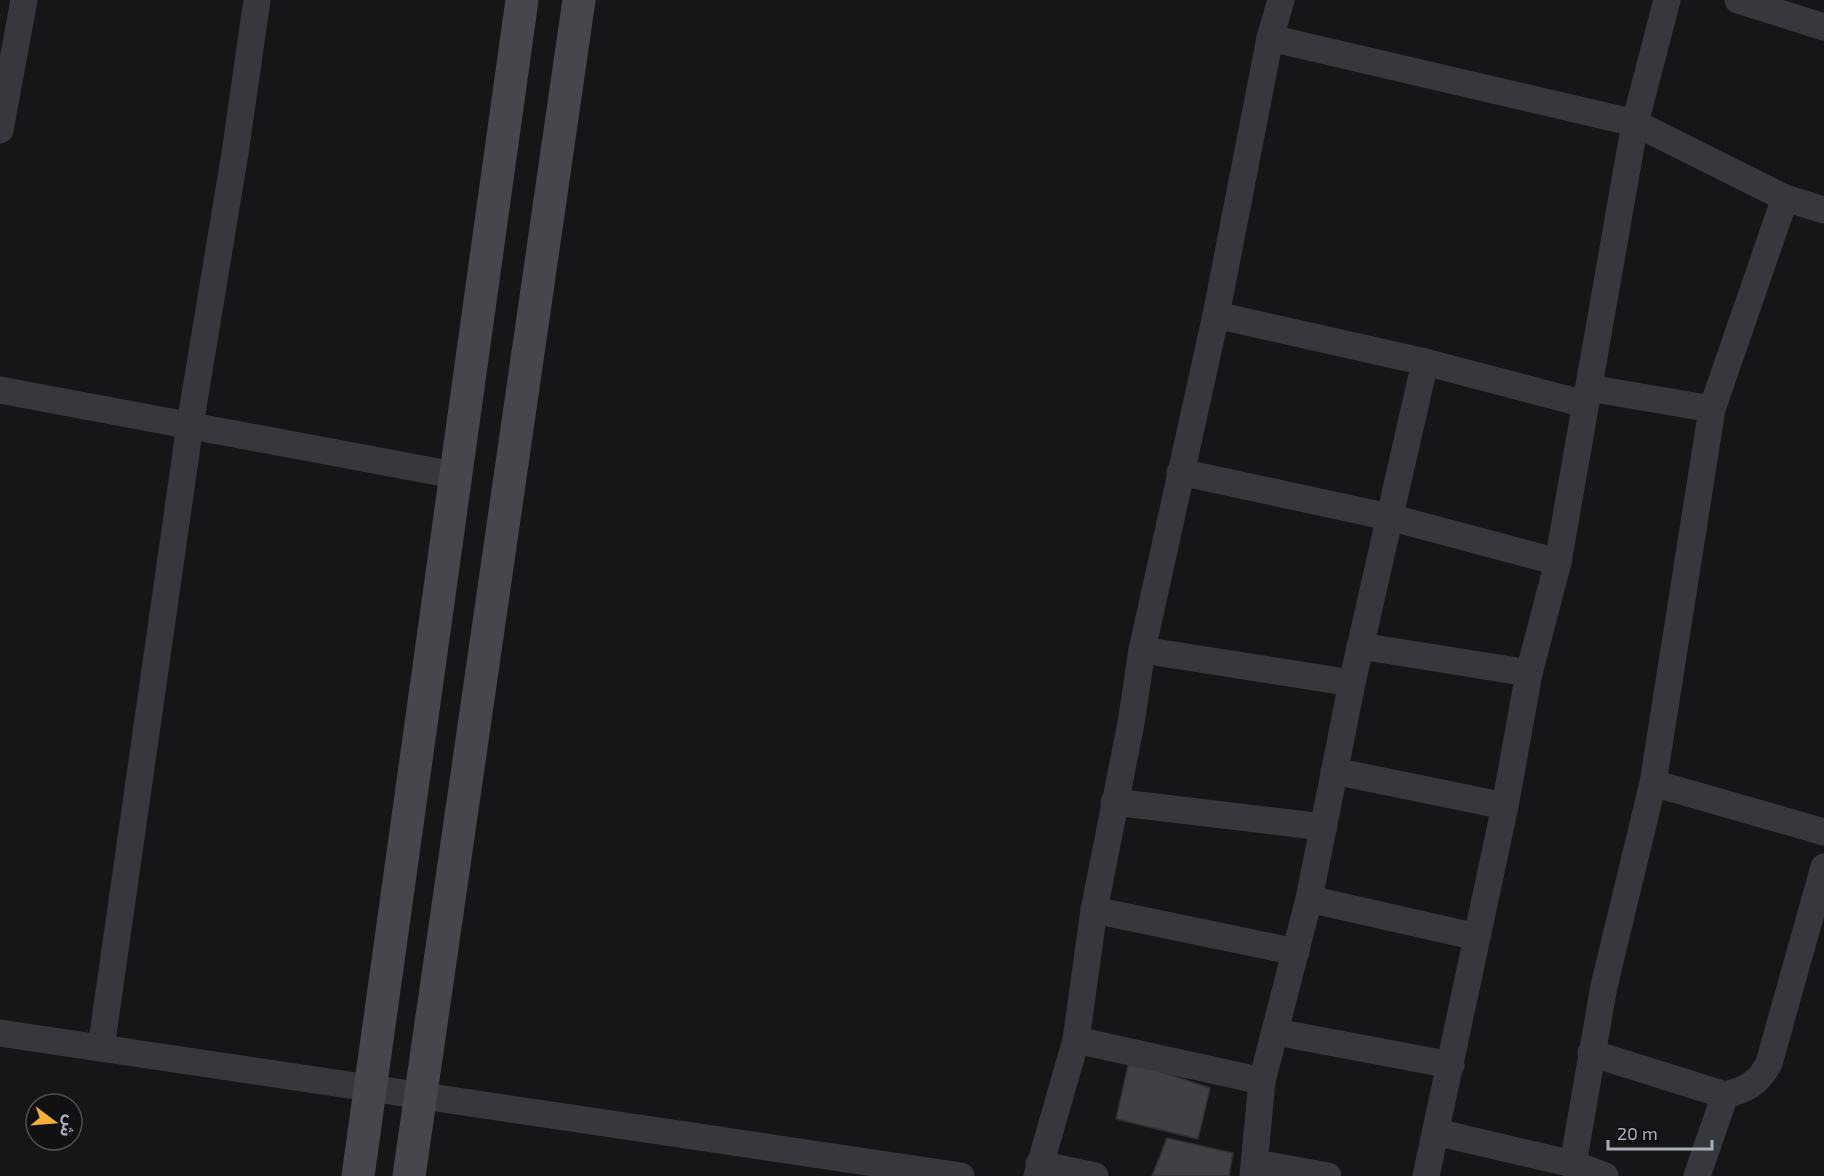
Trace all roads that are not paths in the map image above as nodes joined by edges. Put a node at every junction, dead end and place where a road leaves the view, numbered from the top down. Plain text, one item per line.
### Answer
1 (24, 0) edge
2 (256, 0) edge
3 (522, 0) edge
4 (579, 0) edge
5 (1281, 0) edge
6 (1667, 0) edge
7 (1738, 0) edge
8 (1824, 27) edge
9 (1270, 38) junction
10 (1635, 123) junction
11 (0, 130) edge
12 (1785, 198) junction
13 (1824, 210) edge
14 (1216, 315) junction
15 (1425, 362) junction
16 (0, 390) edge
17 (1587, 396) junction
18 (1712, 409) junction
19 (190, 425) junction
20 (1180, 472) junction
21 (454, 475) junction
22 (1389, 517) junction
23 (1558, 562) junction
24 (1360, 646) junction
25 (1143, 650) junction
26 (1529, 673) junction
27 (1352, 683) junction
28 (1334, 771) junction
29 (1653, 783) junction
30 (1114, 802) junction
31 (1505, 806) junction
32 (1324, 827) junction
33 (1824, 832) edge
34 (1824, 867) edge
35 (1308, 899) junction
36 (1094, 910) junction
37 (1477, 937) junction
38 (1296, 952) junction
39 (1276, 1032) junction
40 (0, 1033) edge
41 (1076, 1040) junction
42 (102, 1048) junction
43 (1591, 1053) junction
44 (1451, 1065) junction
45 (1262, 1081) junction
46 (370, 1087) junction
47 (422, 1095) junction
48 (1725, 1095) junction
49 (1436, 1132) junction
50 (1573, 1164) junction
51 (1255, 1169) edge
52 (1038, 1170) edge
53 (358, 1176) edge
54 (409, 1176) edge
55 (961, 1176) edge
56 (1095, 1176) edge
57 (1328, 1176) edge
58 (1426, 1176) edge
59 (1605, 1176) edge
60 (1697, 1176) edge

1 - 11 street
2 - 19 street
3 - 21 street
4 - 47 street
5 - 9 street
6 - 10 street
7 - 8 street
9 - 10 street
9 - 14 street
10 - 12 street
10 - 17 street
12 - 13 street
12 - 18 street
14 - 15 street
14 - 20 street
15 - 17 street
15 - 22 street
16 - 19 street
17 - 18 street
17 - 23 street
18 - 29 street
19 - 21 street
19 - 42 street
20 - 22 street
20 - 25 street
21 - 46 street
22 - 23 street
22 - 24 street
23 - 26 street
24 - 26 street
24 - 27 street
25 - 27 street
25 - 30 street
26 - 31 street
27 - 28 street
28 - 31 street
28 - 32 street
29 - 33 street
29 - 43 street
30 - 32 street
30 - 36 street
31 - 37 street
32 - 35 street
34 - 48 street
35 - 37 street
35 - 38 street
36 - 38 street
36 - 41 street
37 - 44 street
38 - 39 street
39 - 44 street
39 - 45 street
40 - 42 street
41 - 45 street
41 - 52 street
42 - 46 street
43 - 48 street
43 - 50 street
44 - 49 street
45 - 51 street
46 - 47 street
46 - 53 street
47 - 54 street
47 - 55 street
48 - 60 street
49 - 50 street
49 - 58 street
50 - 59 street
51 - 57 street
52 - 56 street

